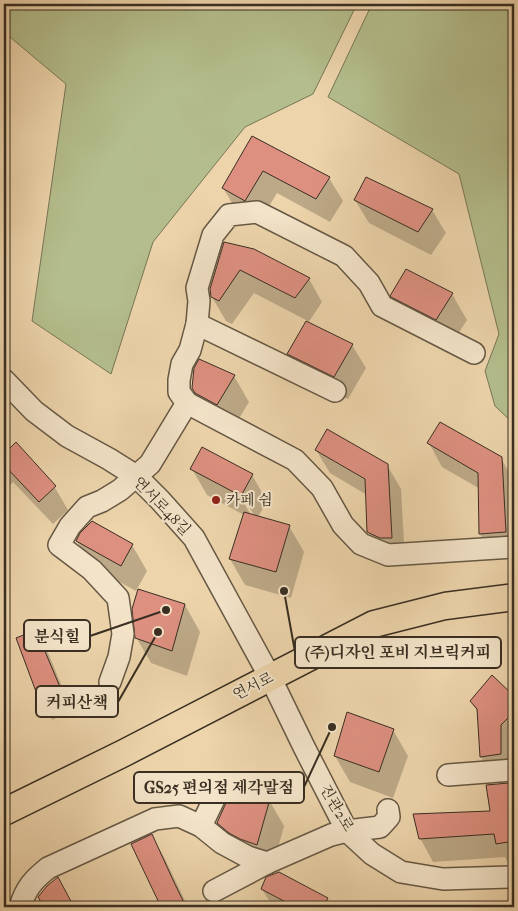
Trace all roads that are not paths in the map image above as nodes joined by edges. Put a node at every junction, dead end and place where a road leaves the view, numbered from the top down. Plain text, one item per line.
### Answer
1 (197, 324) junction
2 (474, 353) dead end
3 (4, 380) edge
4 (335, 391) dead end
5 (187, 403) junction
6 (136, 476) junction
7 (514, 547) edge
8 (514, 597) edge
9 (270, 677) junction
10 (110, 682) dead end
11 (514, 770) edge
12 (448, 775) dead end
13 (218, 791) dead end
14 (388, 810) dead end
15 (4, 812) edge
16 (201, 826) junction
17 (347, 831) junction
18 (267, 863) junction
19 (514, 877) edge
20 (214, 891) dead end
21 (20, 907) edge

1 - 2 street
1 - 4 street
1 - 5 street
3 - 6 street, 연서로48길
5 - 6 street
5 - 7 street
6 - 9 street, 연서로48길
6 - 10 street
8 - 9 main road, 연서로
9 - 15 main road, 연서로
9 - 17 street, 진관2로
11 - 12 street
13 - 16 street
14 - 17 street
16 - 18 street
16 - 21 street
17 - 18 street
17 - 19 street, 진관2로
18 - 20 street

